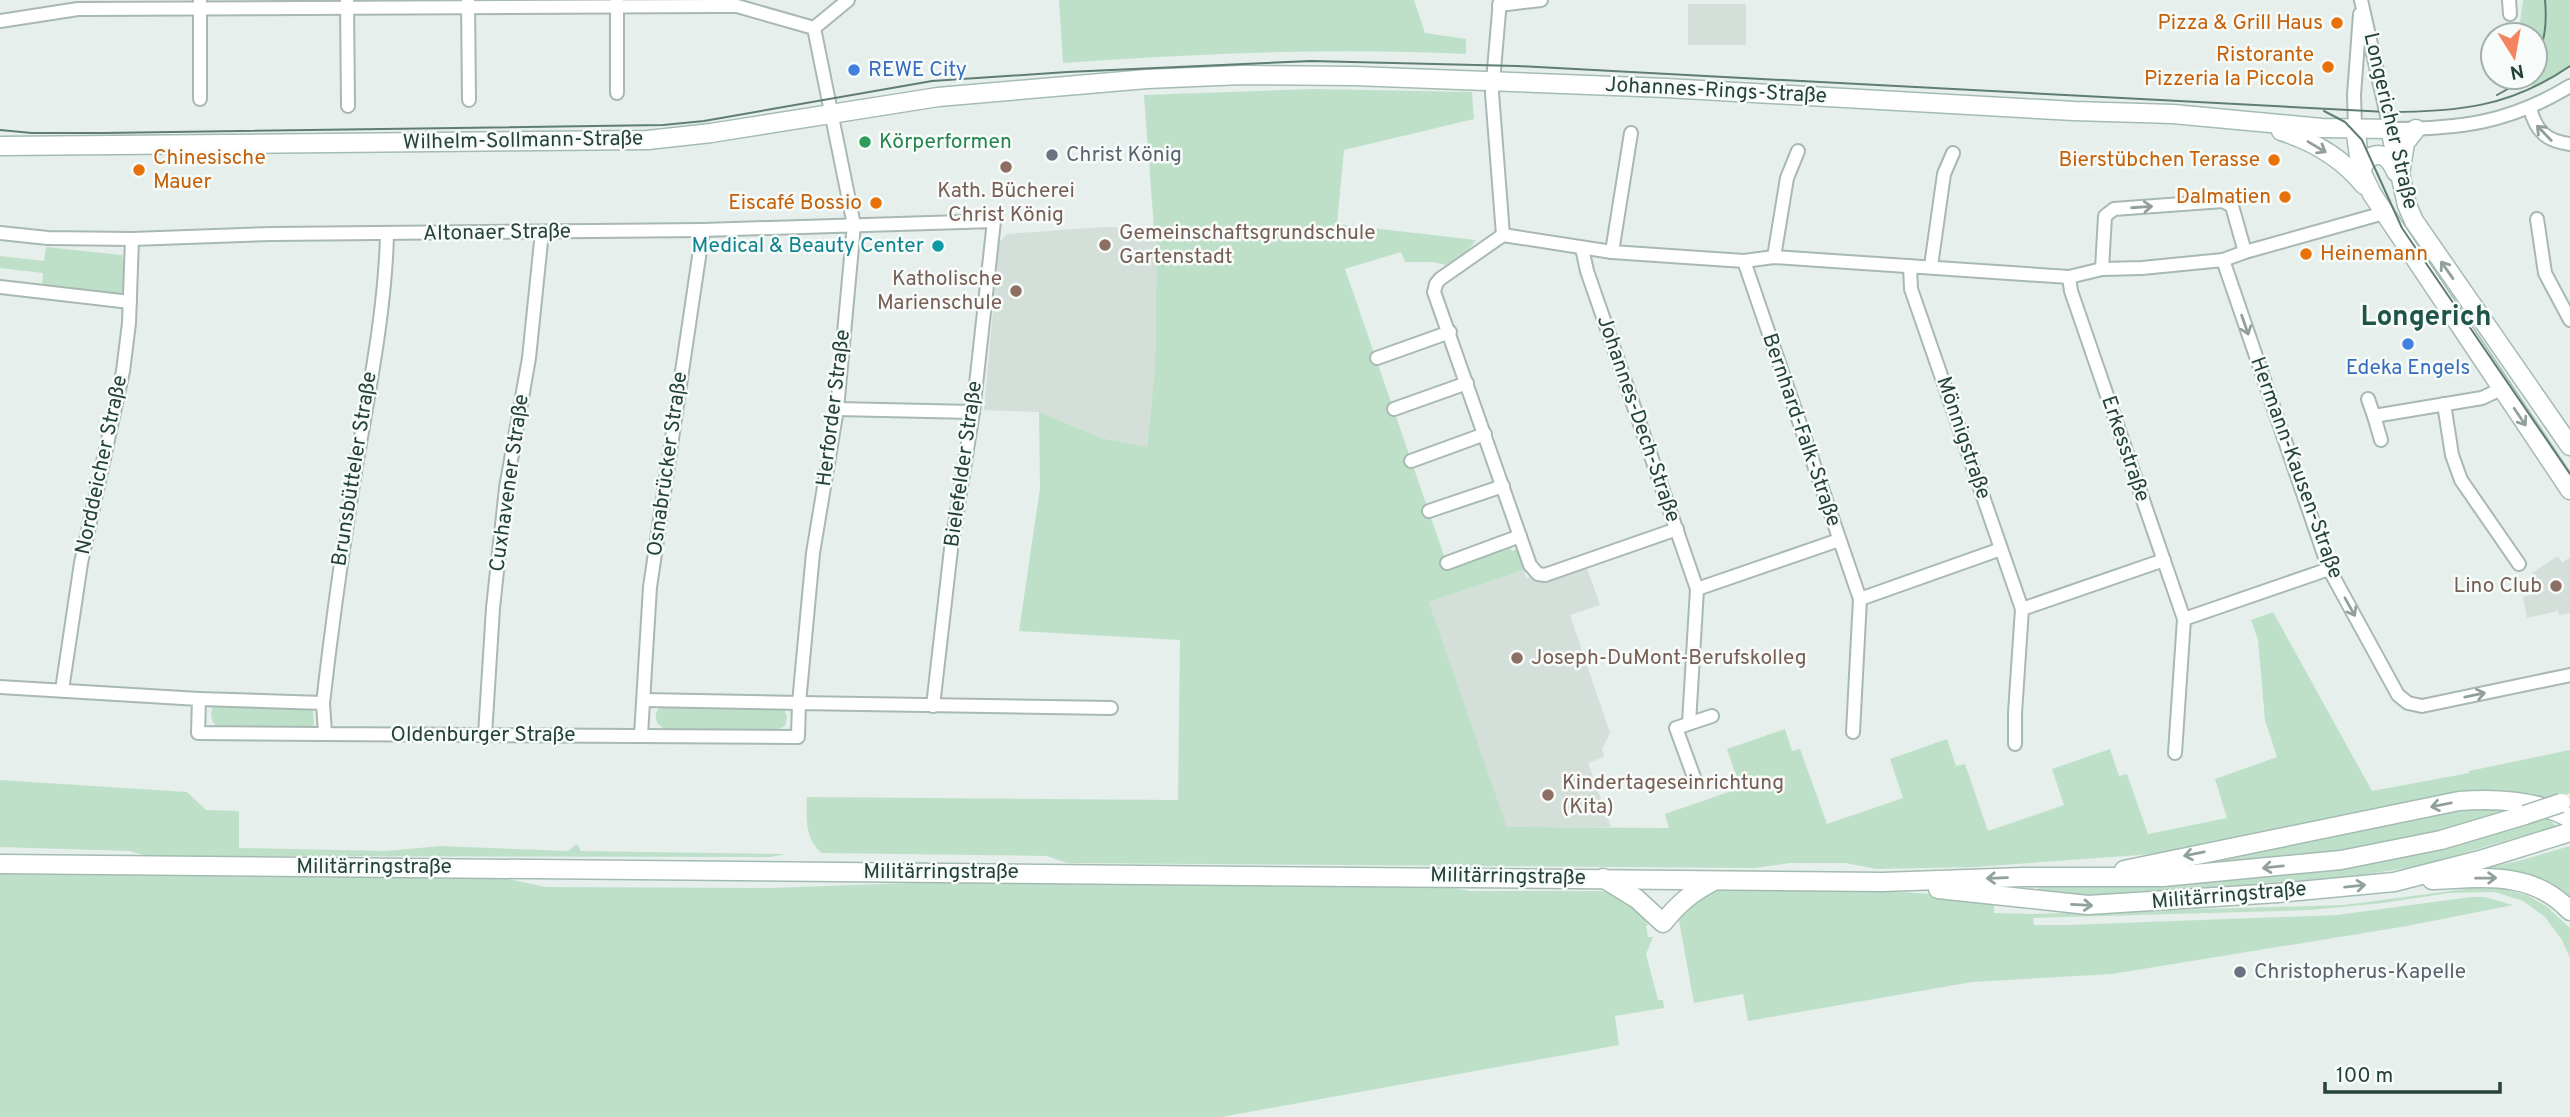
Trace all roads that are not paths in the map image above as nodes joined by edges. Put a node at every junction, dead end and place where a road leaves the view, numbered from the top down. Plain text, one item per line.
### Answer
1 (848, 0) edge
2 (1541, 0) edge
3 (2360, 0) edge
4 (2510, 0) edge
5 (1499, 2) edge
6 (347, 3) edge
7 (617, 3) edge
8 (737, 3) edge
9 (78, 4) edge
10 (200, 4) edge
11 (468, 4) edge
12 (2510, 14) dead end
13 (0, 21) edge
14 (814, 28) junction
15 (1493, 81) junction
16 (2570, 86) edge
17 (1042, 88) joint
18 (617, 93) dead end
19 (201, 99) dead end
20 (469, 100) dead end
21 (348, 106) dead end
22 (2530, 108) junction
23 (832, 113) junction
24 (2254, 122) junction
25 (2355, 127) junction
26 (2390, 129) junction
27 (2416, 129) junction
28 (1631, 133) dead end
29 (2570, 144) edge
30 (0, 146) edge
31 (1798, 151) dead end
32 (1953, 153) dead end
33 (2361, 171) junction
34 (2401, 179) junction
35 (2372, 194) junction
36 (2384, 213) junction
37 (2537, 219) dead end
38 (994, 221) joint
39 (854, 225) junction
40 (703, 230) junction
41 (542, 232) junction
42 (0, 233) edge
43 (387, 235) junction
44 (1503, 235) junction
45 (132, 239) junction
46 (1582, 248) junction
47 (1612, 252) junction
48 (2245, 252) junction
49 (1774, 257) junction
50 (2223, 260) junction
51 (1744, 261) junction
52 (1910, 266) junction
53 (1931, 266) junction
54 (2102, 269) junction
55 (2069, 277) junction
56 (0, 287) edge
57 (130, 302) junction
58 (2570, 320) edge
59 (1450, 332) junction
60 (1377, 358) dead end
61 (1468, 383) junction
62 (2501, 389) junction
63 (2368, 399) dead end
64 (2444, 404) junction
65 (837, 409) junction
66 (1394, 409) dead end
67 (973, 412) junction
68 (2374, 415) junction
69 (1485, 434) junction
70 (2381, 440) dead end
71 (2570, 446) edge
72 (1411, 461) dead end
73 (1503, 486) junction
74 (2570, 490) edge
75 (1429, 511) dead end
76 (1676, 529) junction
77 (1520, 536) junction
78 (1839, 540) junction
79 (2001, 549) junction
80 (2164, 560) junction
81 (1447, 563) dead end
82 (2519, 564) dead end
83 (2329, 569) junction
84 (1697, 589) junction
85 (1860, 599) junction
86 (2022, 609) junction
87 (2184, 619) junction
88 (2570, 675) edge
89 (0, 687) edge
90 (62, 691) junction
91 (199, 699) junction
92 (643, 700) junction
93 (323, 703) junction
94 (799, 704) junction
95 (933, 706) junction
96 (1111, 708) dead end
97 (1712, 716) dead end
98 (1689, 723) junction
99 (1853, 732) dead end
100 (325, 734) junction
101 (485, 735) junction
102 (641, 735) junction
103 (2015, 744) dead end
104 (2175, 753) dead end
105 (1695, 780) dead end
106 (2567, 808) edge
107 (2570, 832) edge
108 (0, 864) edge
109 (2024, 877) junction
110 (2097, 877) junction
111 (1603, 878) junction
112 (1716, 880) junction
113 (1882, 882) junction
114 (2393, 882) junction
115 (2023, 900) junction
116 (2570, 911) edge

1 - 14 street
2 - 5 street
3 - 25 street, Longericher Straße
3 - 26 street, Longericher Straße
4 - 12 street
5 - 15 street
6 - 10 street
6 - 11 street
6 - 21 street
7 - 8 street
7 - 11 street
7 - 18 street
8 - 14 street
9 - 10 street
9 - 13 street
10 - 19 street
11 - 20 street
14 - 23 street, Herforder Straße
15 - 17 main road, Johannes-Rings-Straße
15 - 24 main road, Johannes-Rings-Straße
15 - 44 street
16 - 22 street
17 - 23 main road, Wilhelm-Sollmann-Straße
22 - 27 street
29 -> 22 street
23 - 30 main road, Wilhelm-Sollmann-Straße
23 - 39 street, Herforder Straße
24 - 25 main road, Johannes-Rings-Straße
24 -> 35 main road
25 - 26 main road, Johannes-Rings-Straße
25 - 33 main road, Longericher Straße
26 - 27 street
26 - 34 main road, Longericher Straße
27 - 34 main road
28 - 47 street
31 - 49 street
32 - 53 street
33 - 34 main road
33 - 35 main road, Longericher Straße
71 -> 34 main road, Longericher Straße
35 - 36 main road, Longericher Straße
36 - 48 street
36 - 62 main road, Longericher Straße
37 - 58 street
38 - 39 street, Altonaer Straße
38 - 67 street, Bielefelder Straße
39 - 40 street, Altonaer Straße
39 - 65 street, Herforder Straße
40 - 41 street, Altonaer Straße
40 - 92 street, Osnabrücker Straße
41 - 43 street, Altonaer Straße
41 - 101 street, Cuxhavener Straße
42 - 45 street, Altonaer Straße
43 - 45 street, Altonaer Straße
43 - 93 street, Brunsbütteler Straße
44 - 46 street
44 - 59 street
45 - 57 street, Norddeicher Straße
46 - 47 street
46 - 76 street, Johannes-Dech-Straße
47 - 51 street
48 - 50 street
54 -> 48 street
49 - 51 street
49 - 52 street
50 - 54 street
50 -> 83 street, Hermann-Kausen-Straße
51 - 78 street, Bernhard-Falk-Straße
52 - 53 street
52 - 79 street, Mönnigstraße
53 - 55 street
54 - 55 street
55 - 80 street, Erkesstraße
56 - 57 street
57 - 90 street, Norddeicher Straße
59 - 60 street
59 - 61 street
61 - 66 street
61 - 69 street
62 - 64 street
62 -> 74 main road, Longericher Straße
63 - 68 street
64 - 68 street
64 - 82 street
65 - 67 street
65 - 94 street, Herforder Straße
67 - 95 street, Bielefelder Straße
68 - 70 street
69 - 72 street
69 - 73 street
73 - 75 street
73 - 77 street
76 - 77 street
76 - 84 street, Johannes-Dech-Straße
77 - 81 street
78 - 84 street
78 - 85 street, Bernhard-Falk-Straße
79 - 85 street
79 - 86 street, Mönnigstraße
80 - 86 street
80 - 87 street, Erkesstraße
83 - 87 street
83 -> 88 street, Hermann-Kausen-Straße
84 - 98 street, Johannes-Dech-Straße
85 - 99 street, Bernhard-Falk-Straße
86 - 103 street, Mönnigstraße
87 - 104 street, Erkesstraße
89 - 90 street
90 - 91 street
91 - 93 street
91 - 100 street, Oldenburger Straße
92 - 94 street
92 - 102 street
93 - 100 street
94 - 95 street
94 - 102 street, Oldenburger Straße
95 - 96 street
97 - 98 street
98 - 105 street, Johannes-Dech-Straße
100 - 101 street, Oldenburger Straße
101 - 102 street, Oldenburger Straße
106 -> 110 main road, Militärringstraße, bridge
106 -> 110 main road
107 - 114 main road, Militärringstraße
108 - 111 main road, Militärringstraße
109 - 110 main road, Militärringstraße
109 -> 113 main road, Militärringstraße
109 - 115 main road
111 - 112 main road, Militärringstraße
111 - 112 main road
112 - 113 main road, Militärringstraße
113 - 115 main road, Militärringstraße
115 -> 114 main road, Militärringstraße
114 -> 116 main road

